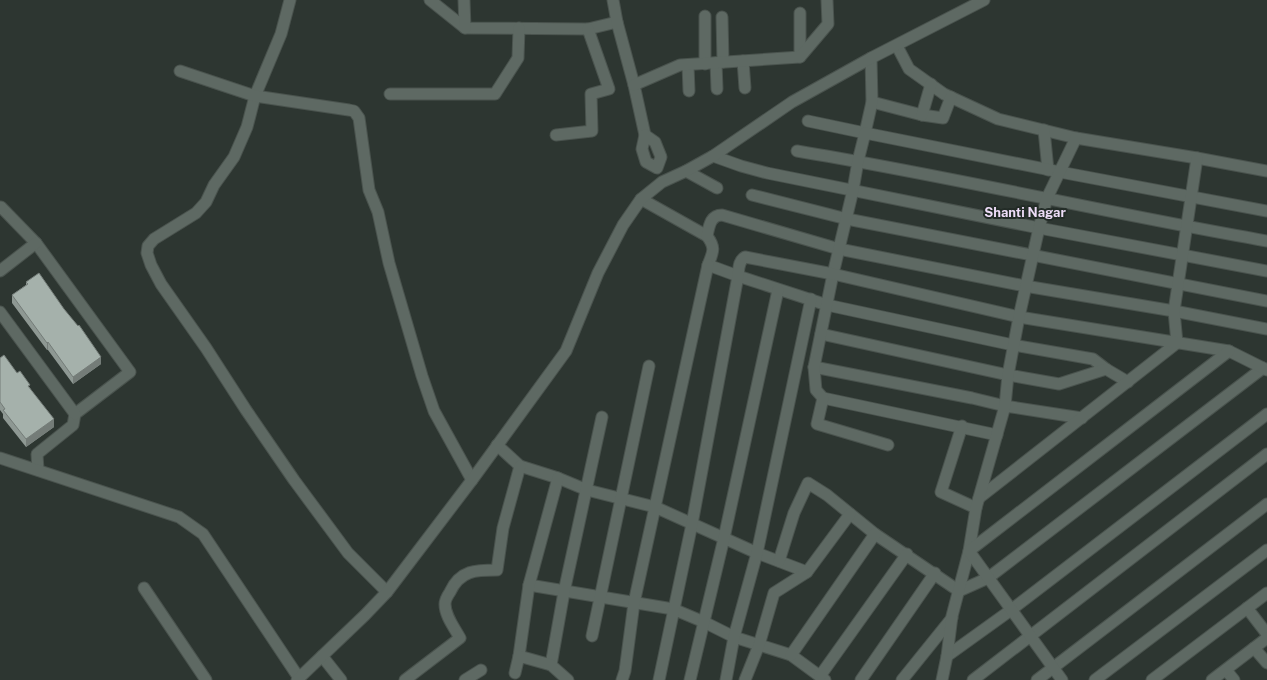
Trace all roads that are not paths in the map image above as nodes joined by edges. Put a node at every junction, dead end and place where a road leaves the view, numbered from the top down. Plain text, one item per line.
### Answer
1 (290, 0) edge
2 (430, 0) edge
3 (464, 0) edge
4 (613, 0) edge
5 (827, 0) edge
6 (984, 0) edge
7 (800, 13) dead end
8 (705, 16) dead end
9 (722, 17) dead end
10 (617, 22) junction
11 (465, 28) junction
12 (519, 28) junction
13 (588, 29) junction
14 (897, 46) junction
15 (800, 57) junction
16 (871, 58) junction
17 (743, 61) junction
18 (714, 63) junction
19 (688, 65) junction
20 (180, 71) dead end
21 (931, 84) junction
22 (634, 85) junction
23 (745, 88) dead end
24 (716, 89) dead end
25 (690, 91) dead end
26 (390, 94) dead end
27 (255, 96) junction
28 (950, 97) junction
29 (872, 102) junction
30 (922, 115) junction
31 (808, 121) dead end
32 (1044, 130) junction
33 (556, 134) dead end
34 (865, 134) junction
35 (1076, 138) junction
36 (797, 151) dead end
37 (713, 156) junction
38 (1198, 158) junction
39 (858, 161) junction
40 (1048, 170) junction
41 (686, 171) junction
42 (1267, 171) edge
43 (1060, 172) junction
44 (662, 182) junction
45 (716, 188) dead end
46 (853, 190) junction
47 (752, 195) dead end
48 (1192, 196) junction
49 (1047, 198) junction
50 (641, 199) junction
51 (0, 208) edge
52 (1267, 211) edge
53 (847, 219) junction
54 (1187, 227) junction
55 (1039, 228) junction
56 (707, 236) junction
57 (36, 242) junction
58 (1267, 242) edge
59 (839, 248) junction
60 (1034, 256) junction
61 (1183, 256) junction
62 (708, 265) junction
63 (0, 271) edge
64 (1267, 271) edge
65 (833, 274) junction
66 (738, 276) junction
67 (1178, 284) junction
68 (1025, 286) junction
69 (778, 290) junction
70 (811, 299) junction
71 (1267, 301) edge
72 (827, 305) junction
73 (1174, 311) junction
74 (0, 312) edge
75 (1019, 317) junction
76 (1267, 329) edge
77 (821, 334) junction
78 (1177, 343) junction
79 (1014, 345) junction
80 (1229, 351) junction
81 (649, 366) dead end
82 (814, 367) junction
83 (1106, 369) junction
84 (1265, 369) edge
85 (1008, 375) junction
86 (1128, 382) junction
87 (823, 398) junction
88 (1005, 406) junction
89 (75, 414) junction
90 (1267, 414) edge
91 (602, 416) dead end
92 (1082, 418) junction
93 (962, 426) junction
94 (997, 435) junction
95 (497, 445) junction
96 (888, 445) dead end
97 (1267, 454) edge
98 (0, 458) edge
99 (520, 466) junction
100 (38, 470) junction
101 (558, 478) junction
102 (472, 480) junction
103 (587, 490) junction
104 (621, 498) junction
105 (978, 503) junction
106 (1267, 504) edge
107 (655, 507) junction
108 (850, 514) junction
109 (692, 524) junction
110 (875, 534) junction
111 (724, 538) junction
112 (1267, 550) edge
113 (969, 551) junction
114 (757, 553) junction
115 (907, 554) junction
116 (778, 561) junction
117 (807, 572) junction
118 (935, 573) junction
119 (988, 578) junction
120 (529, 585) junction
121 (144, 588) dead end
122 (959, 591) junction
123 (387, 592) junction
124 (564, 592) junction
125 (1267, 593) edge
126 (599, 597) junction
127 (634, 603) junction
128 (1248, 608) junction
129 (673, 609) junction
130 (1011, 610) junction
131 (952, 616) junction
132 (704, 622) junction
133 (1267, 634) edge
134 (592, 636) dead end
135 (734, 637) junction
136 (1030, 637) junction
137 (1267, 638) edge
138 (759, 645) junction
139 (1254, 648) junction
140 (322, 656) junction
141 (519, 656) junction
142 (791, 656) junction
143 (947, 656) junction
144 (1267, 662) edge
145 (551, 665) junction
146 (1053, 667) junction
147 (481, 670) dead end
148 (1226, 670) junction
149 (515, 672) dead end
150 (823, 678) edge
151 (298, 679) edge
152 (206, 680) edge
153 (341, 680) edge
154 (405, 680) edge
155 (465, 680) edge
156 (568, 680) edge
157 (622, 680) edge
158 (659, 680) edge
159 (690, 680) edge
160 (726, 680) edge
161 (745, 680) edge
162 (861, 680) edge
163 (902, 680) edge
164 (942, 680) edge
165 (973, 680) edge
166 (1036, 680) edge
167 (1062, 680) edge
168 (1095, 680) edge
169 (1152, 680) edge
170 (1212, 680) edge
171 (1234, 680) edge

1 - 27 street
2 - 11 street
3 - 11 street
4 - 10 street
5 - 15 street
6 - 14 street
7 - 15 street
8 - 18 street
9 - 18 street
10 - 13 street
10 - 22 street
11 - 12 street
12 - 13 street
12 - 26 street
13 - 33 street
14 - 16 street
14 - 21 street
15 - 17 street
16 - 29 street
16 - 37 street
17 - 18 street
17 - 23 street
18 - 19 street
18 - 24 street
19 - 22 street
19 - 25 street
20 - 27 street
21 - 28 street
21 - 30 street
22 - 44 street
27 - 102 street
27 - 123 street
28 - 30 street
28 - 32 street
29 - 30 street
29 - 34 street
31 - 34 street
32 - 35 street
32 - 40 street
34 - 39 street
34 - 40 street
35 - 38 street
35 - 43 street
36 - 39 street
37 - 41 street
37 - 46 street
38 - 42 street
38 - 48 street
39 - 46 street
39 - 49 street
40 - 43 street
41 - 44 street
41 - 45 street
43 - 48 street
43 - 49 street
44 - 50 street
46 - 53 street
46 - 55 street
47 - 53 street
48 - 52 street
48 - 54 street
49 - 54 street
49 - 55 street
50 - 56 street
50 - 95 street
51 - 57 street
53 - 59 street
53 - 60 street
54 - 58 street
54 - 61 street
55 - 60 street
55 - 61 street
56 - 59 street
56 - 62 street
57 - 63 street
57 - 89 street
59 - 65 street
59 - 68 street
60 - 67 street
60 - 68 street
61 - 64 street
61 - 67 street
62 - 66 street
62 - 107 street
65 - 66 street
65 - 72 street
65 - 75 street
66 - 69 street
66 - 109 street
67 - 71 street
67 - 73 street
68 - 73 street
68 - 75 street
69 - 70 street
69 - 111 street
70 - 72 street
70 - 114 street
72 - 77 street
72 - 79 street
73 - 76 street
73 - 78 street
74 - 89 street
75 - 78 street
75 - 79 street
77 - 82 street
77 - 85 street
78 - 80 street
78 - 86 street
79 - 83 street
79 - 85 street
80 - 84 street
80 - 113 street
81 - 104 street
82 - 87 street
82 - 88 street
83 - 85 street
83 - 86 street
84 - 119 street
85 - 88 street
86 - 92 street
87 - 93 street
87 - 96 street
88 - 92 street
88 - 94 street
89 - 100 street
90 - 130 street
91 - 103 street
92 - 105 street
93 - 94 street
93 - 105 street
94 - 105 street
95 - 99 street
95 - 102 street
97 - 136 street
98 - 100 street
99 - 101 street
99 - 154 street
100 - 151 street
101 - 103 street
101 - 120 street
102 - 123 street
103 - 104 street
103 - 124 street
104 - 107 street
104 - 126 street
105 - 113 street
106 - 146 street
107 - 109 street
107 - 127 street
108 - 110 street
108 - 116 street
108 - 117 street
109 - 111 street
109 - 129 street
110 - 115 street
110 - 142 street
111 - 114 street
111 - 132 street
112 - 168 street
113 - 119 street
113 - 122 street
114 - 116 street
114 - 135 street
115 - 118 street
115 - 150 street
116 - 117 street
117 - 138 street
118 - 122 street
118 - 162 street
119 - 122 street
119 - 130 street
120 - 124 street
120 - 141 street
121 - 152 street
122 - 131 street
123 - 140 street
124 - 126 street
124 - 145 street
125 - 128 street
126 - 127 street
126 - 134 street
127 - 129 street
127 - 157 street
128 - 133 street
128 - 169 street
129 - 132 street
129 - 158 street
130 - 136 street
130 - 143 street
131 - 143 street
131 - 163 street
132 - 135 street
132 - 159 street
135 - 138 street
135 - 160 street
136 - 146 street
136 - 165 street
137 - 139 street
138 - 142 street
138 - 161 street
139 - 144 street
139 - 148 street
140 - 151 street
140 - 153 street
141 - 145 street
141 - 149 street
142 - 150 street
143 - 164 street
145 - 156 street
146 - 166 street
146 - 167 street
147 - 155 street
148 - 170 street
148 - 171 street

